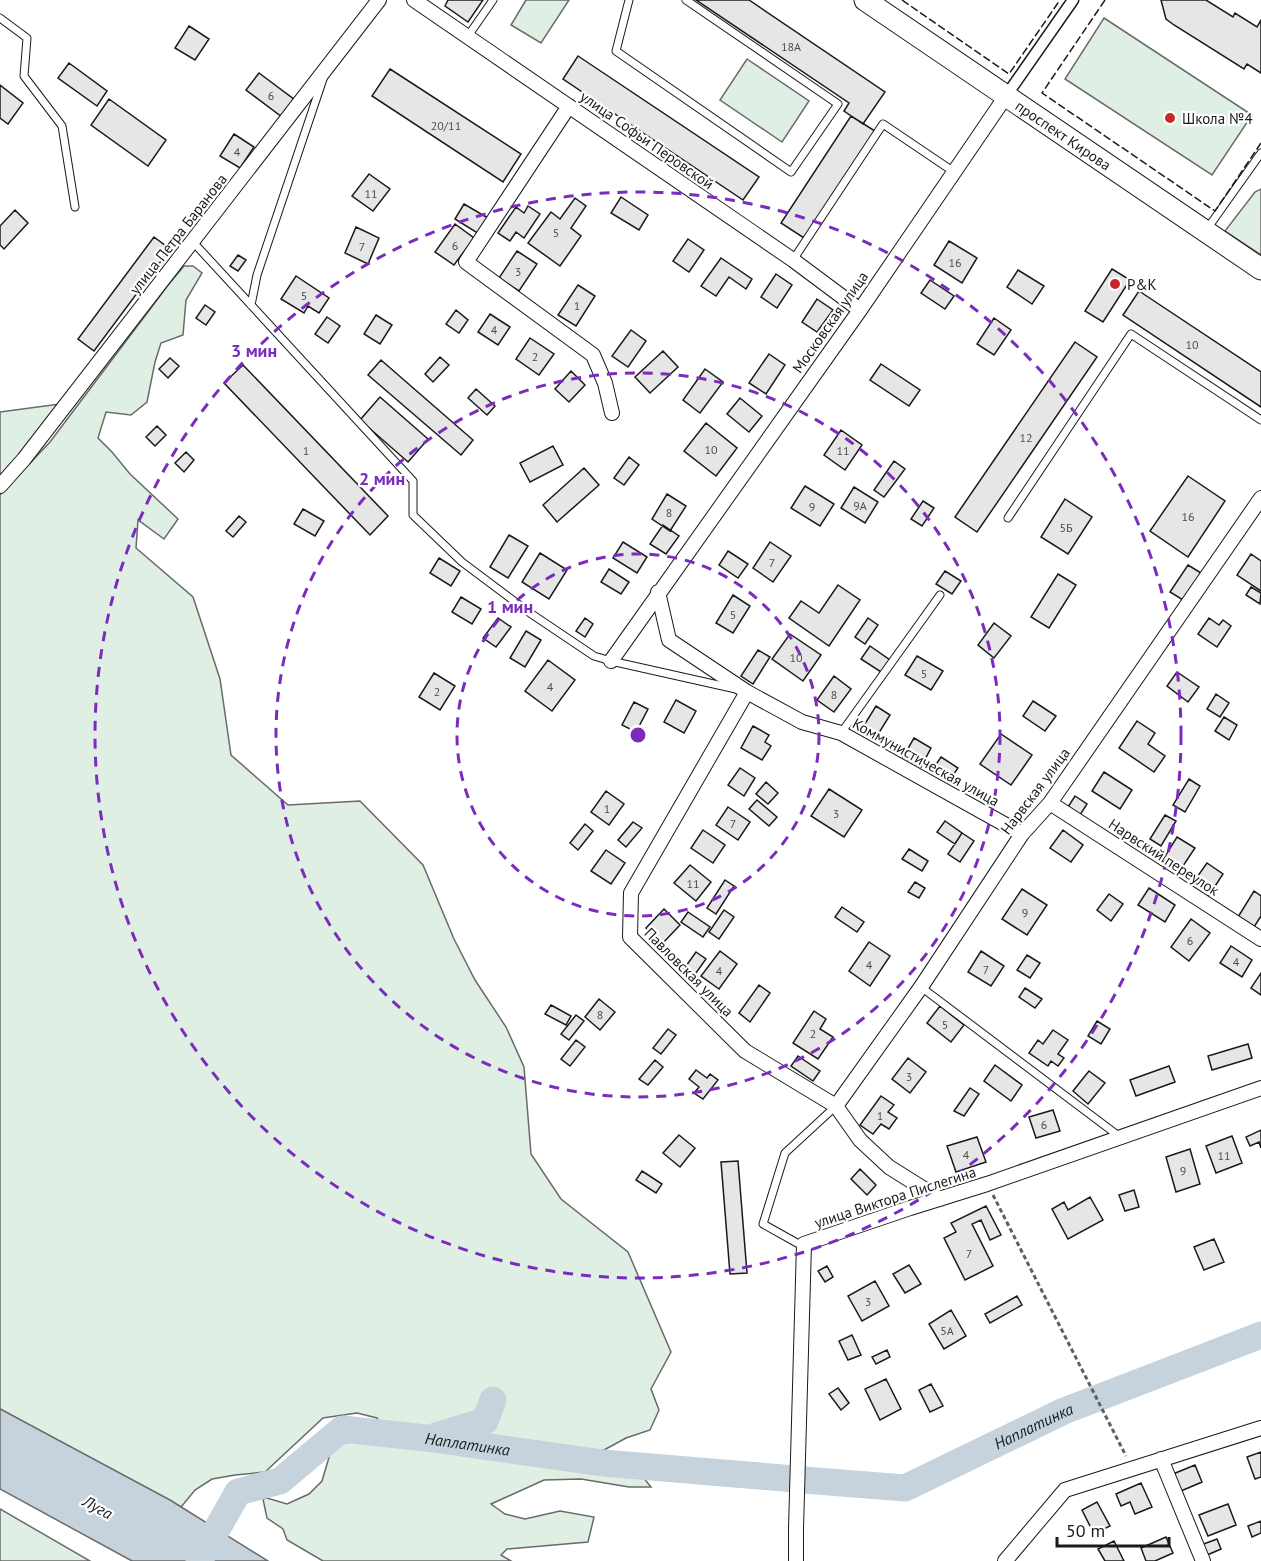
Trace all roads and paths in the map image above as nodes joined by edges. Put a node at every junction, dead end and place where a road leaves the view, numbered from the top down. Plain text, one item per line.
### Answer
1 (379, 0) edge
2 (414, 0) edge
3 (493, 0) edge
4 (630, 0) edge
5 (686, 0) edge
6 (865, 0) edge
7 (1073, 0) edge
8 (0, 18) edge
9 (468, 36) junction
10 (326, 70) junction
11 (1006, 96) junction
12 (569, 106) junction
13 (1261, 153) edge
14 (954, 172) junction
15 (75, 207) dead end
16 (1205, 231) junction
17 (192, 242) junction
18 (793, 260) junction
19 (1261, 269) edge
20 (251, 305) junction
21 (860, 310) junction
22 (612, 413) dead end
23 (1261, 420) edge
24 (0, 486) edge
25 (1261, 498) edge
26 (1008, 518) dead end
27 (658, 592) junction
28 (940, 595) dead end
29 (610, 661) junction
30 (747, 692) junction
31 (842, 733) junction
32 (1050, 803) junction
33 (1022, 834) junction
34 (1261, 939) edge
35 (921, 987) junction
36 (1261, 1088) edge
37 (836, 1106) junction
38 (1120, 1137) junction
39 (987, 1184) junction
40 (940, 1198) junction
41 (804, 1244) junction
42 (1261, 1428) edge
43 (1161, 1459) junction
44 (1132, 1468) junction
45 (796, 1561) edge
46 (1005, 1561) edge
47 (1203, 1561) edge

1 - 10 street, улица Петра Баранова
2 - 9 street, улица Софьи Перовской
3 - 9 lane
4 - 5 lane
6 - 11 main road, проспект Кирова
7 - 11 street, Московская улица
8 - 15 lane
9 - 12 street, улица Софьи Перовской
10 - 17 street, улица Петра Баранова
10 - 20 lane
11 - 14 street, Московская улица
11 - 16 main road, проспект Кирова
12 - 18 street, улица Софьи Перовской
12 - 22 street
13 - 16 lane
14 - 18 lane
14 - 21 street, Московская улица
16 - 19 main road, проспект Кирова
17 - 20 lane
17 - 24 street, улица Петра Баранова
18 - 21 street, улица Софьи Перовской
20 - 29 lane
21 - 27 street, Московская улица
23 - 26 lane
25 - 32 street, Нарвская улица
27 - 29 street, Московская улица
27 - 30 street, Коммунистическая улица
28 - 31 lane
29 - 30 lane
30 - 31 street, Коммунистическая улица
30 - 37 street, Павловская улица
31 - 33 street, Коммунистическая улица
32 - 33 street, Нарвская улица
32 - 34 street, Нарвский переулок
33 - 35 street, Нарвская улица
35 - 37 street, Нарвская улица
35 - 38 lane
36 - 38 street, улица Виктора Пислегина
37 - 40 street, Павловская улица
37 - 41 lane
38 - 39 street, улица Виктора Пислегина
39 - 40 street, улица Виктора Пислегина
39 - 44 path
40 - 41 street, улица Виктора Пислегина
41 - 45 street, улица Виктора Пислегина
42 - 43 street
43 - 44 street
43 - 47 street
44 - 46 street

